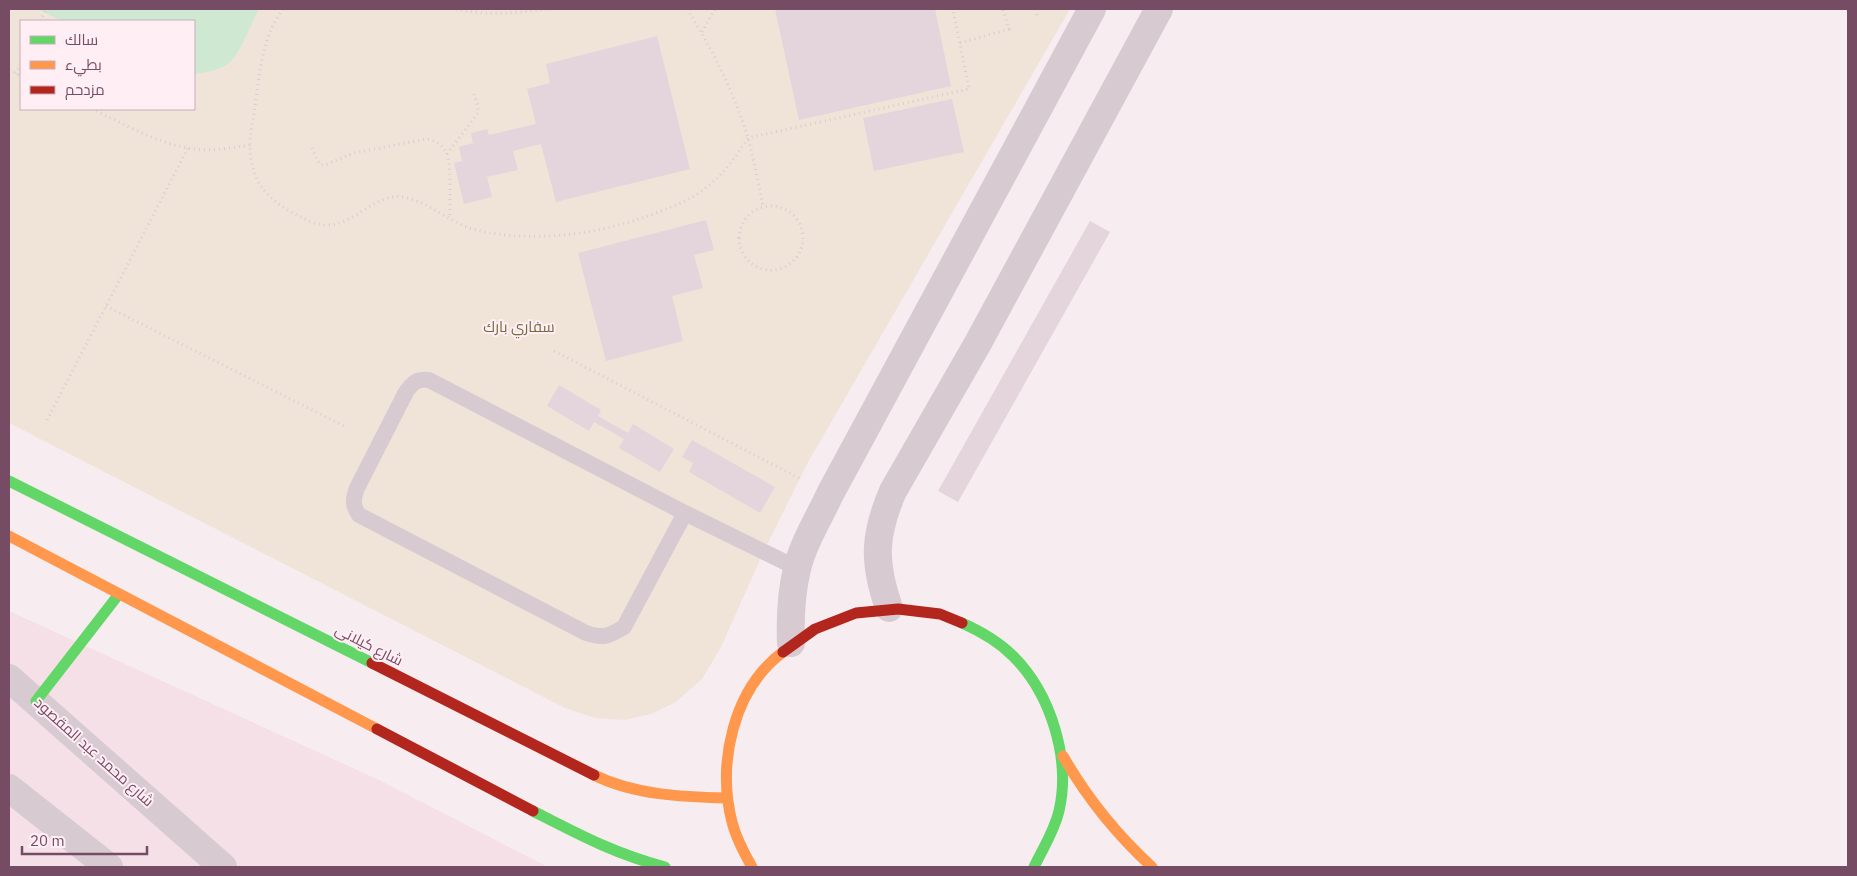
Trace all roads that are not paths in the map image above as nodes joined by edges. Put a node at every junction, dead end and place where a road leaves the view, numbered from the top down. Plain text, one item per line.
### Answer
1 (1092, 9) edge
2 (1151, 11) edge
3 (9, 481) edge
4 (685, 514) junction
5 (9, 536) edge
6 (797, 568) junction
7 (119, 594) junction
8 (889, 608) junction
9 (792, 643) junction
10 (9, 678) edge
11 (36, 701) junction
12 (1061, 752) junction
13 (9, 788) edge
14 (727, 798) junction
15 (109, 867) edge
16 (223, 867) edge
17 (665, 867) edge
18 (752, 867) edge
19 (1034, 867) edge
20 (1152, 867) edge

1 - 6 street
2 - 8 street
3 - 14 street, شارع كيلانى
4 - 4 lane
4 - 6 lane
5 - 7 street
6 - 9 street
7 - 11 street
7 - 17 street
8 - 9 street
8 - 12 street
9 - 14 street
10 - 11 street, شارع محمد عبد المقصود
11 - 16 street, شارع محمد عبد المقصود
12 - 19 street
12 - 20 street
13 - 15 street
14 - 18 street

